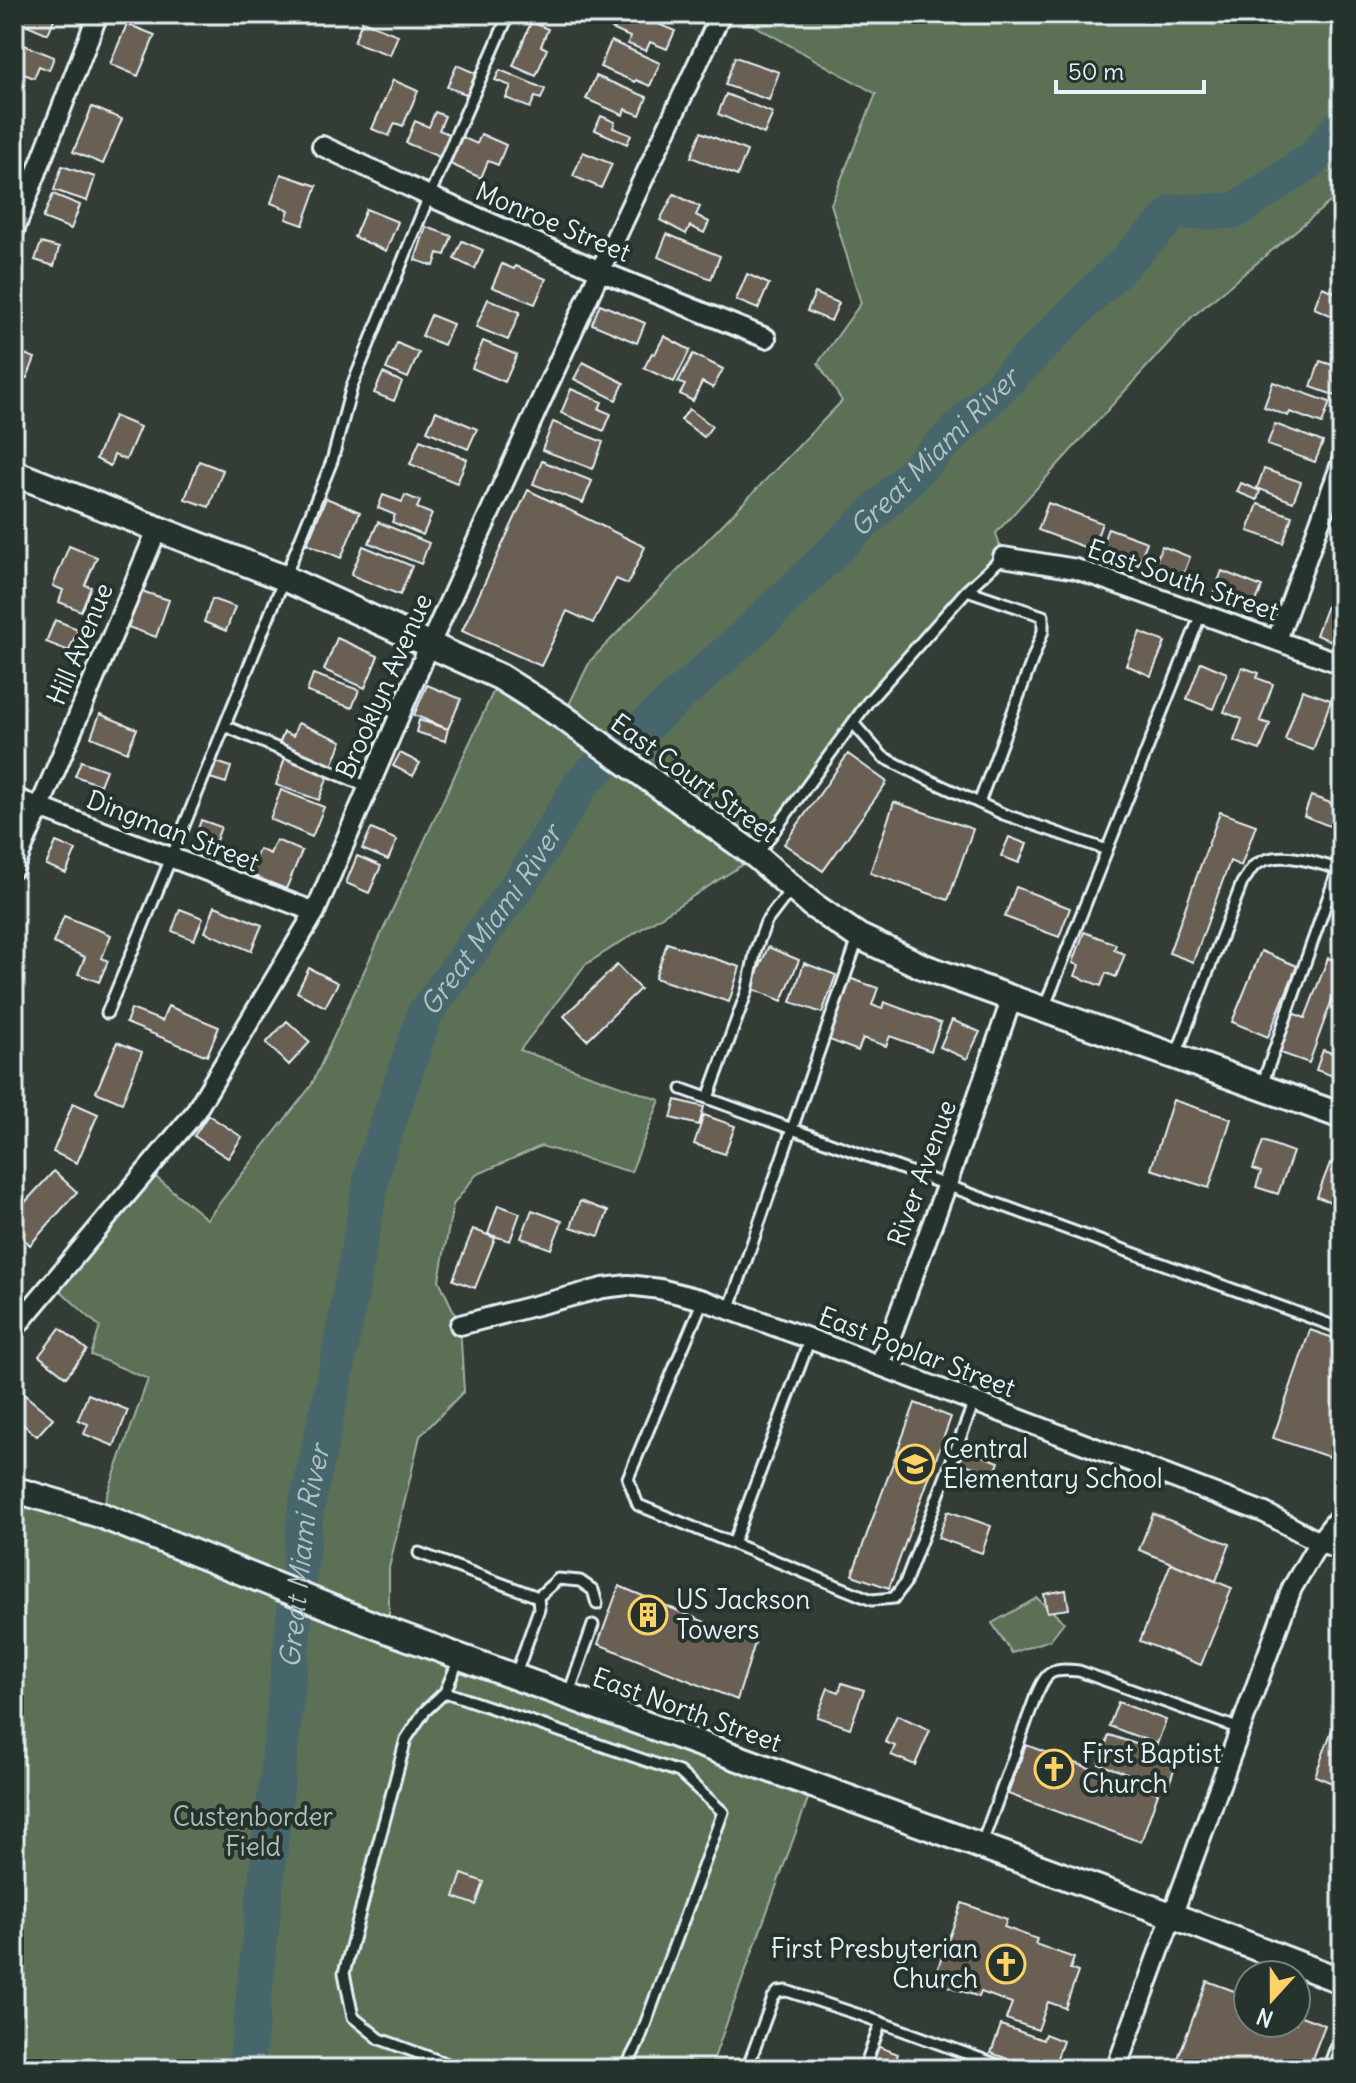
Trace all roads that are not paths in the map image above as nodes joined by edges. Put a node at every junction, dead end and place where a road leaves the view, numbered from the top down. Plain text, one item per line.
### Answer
1 (98, 14) edge
2 (509, 14) edge
3 (721, 14) edge
4 (322, 146) dead end
5 (429, 196) junction
6 (14, 231) edge
7 (600, 271) junction
8 (766, 338) dead end
9 (1342, 461) edge
10 (14, 473) edge
11 (1338, 483) edge
12 (157, 530) junction
13 (1003, 557) joint
14 (284, 578) junction
15 (967, 590) junction
16 (1201, 614) junction
17 (1277, 640) junction
18 (430, 644) junction
19 (1342, 664) edge
20 (853, 723) junction
21 (225, 726) junction
22 (368, 787) junction
23 (14, 798) edge
24 (979, 803) junction
25 (38, 808) junction
26 (1107, 850) junction
27 (756, 856) junction
28 (171, 858) junction
29 (1342, 858) edge
30 (14, 868) edge
31 (1338, 869) junction
32 (793, 888) junction
33 (315, 912) junction
34 (858, 936) junction
35 (1012, 998) junction
36 (1043, 1009) junction
37 (107, 1013) dead end
38 (1175, 1056) junction
39 (1261, 1087) junction
40 (682, 1089) dead end
41 (708, 1098) junction
42 (1342, 1116) edge
43 (792, 1128) junction
44 (947, 1184) junction
45 (703, 1300) junction
46 (729, 1310) junction
47 (460, 1325) dead end
48 (14, 1329) edge
49 (1342, 1329) edge
50 (810, 1339) junction
51 (880, 1365) junction
52 (974, 1402) junction
53 (14, 1492) edge
54 (1342, 1513) edge
55 (1319, 1542) junction
56 (733, 1544) junction
57 (1342, 1551) edge
58 (419, 1553) dead end
59 (538, 1597) junction
60 (597, 1604) dead end
61 (593, 1625) dead end
62 (460, 1657) junction
63 (515, 1677) junction
64 (445, 1692) junction
65 (568, 1696) junction
66 (1240, 1729) junction
67 (981, 1846) junction
68 (1171, 1915) junction
69 (1342, 1981) edge
70 (881, 2022) junction
71 (1342, 2030) edge
72 (461, 2069) edge
73 (625, 2069) edge
74 (747, 2069) edge
75 (864, 2069) edge
76 (1009, 2069) edge
77 (1116, 2069) edge
78 (1328, 2069) edge

1 - 6 street
2 - 5 lane
3 - 7 street, Brooklyn Avenue
4 - 5 street, Monroe Street
5 - 7 street, Monroe Street
5 - 14 lane
7 - 8 street, Monroe Street
7 - 18 street, Brooklyn Avenue
9 - 11 street
10 - 12 main road, East Court Street
11 - 17 street
12 - 14 main road, East Court Street
12 - 25 street, Hill Avenue
13 - 15 lane
13 - 16 street, East South Street
14 - 18 main road, East Court Street
14 - 21 lane
15 - 20 lane
15 - 24 lane
16 - 17 street, East South Street
16 - 26 lane
17 - 19 street, East South Street
18 - 22 street, Brooklyn Avenue
18 - 27 main road, East Court Street
20 - 24 lane
20 - 27 lane
21 - 22 lane
21 - 28 lane
22 - 33 street, Brooklyn Avenue
23 - 25 street, Dingman Street
24 - 26 lane
25 - 28 street, Dingman Street
25 - 30 street, Hill Avenue
26 - 36 lane
27 - 32 main road, East Court Street
28 - 33 street, Dingman Street
28 - 37 lane
29 - 31 lane
31 - 38 lane
31 - 39 lane
32 - 34 main road, East Court Street
32 - 41 lane
33 - 48 street, Brooklyn Avenue
34 - 35 main road, East Court Street
34 - 43 lane
35 - 36 main road, East Court Street
35 - 44 street, River Avenue
36 - 38 main road, East Court Street
38 - 39 main road, East Court Street
39 - 42 main road, East Court Street
40 - 41 lane
41 - 43 lane
43 - 44 lane
43 - 46 lane
44 - 49 lane
44 - 51 street, River Avenue
45 - 46 street, East Poplar Street
45 - 47 street, East Poplar Street
45 - 56 lane
46 - 50 street, East Poplar Street
50 - 51 street, East Poplar Street
50 - 56 lane
51 - 52 street, East Poplar Street
52 - 55 street, East Poplar Street
52 - 56 lane
53 - 62 main road, East North Street
54 - 55 street
55 - 57 street, East Poplar Street
55 - 66 street
58 - 59 lane
59 - 60 lane
59 - 63 lane
61 - 65 lane
62 - 63 main road, East North Street
62 - 64 lane
63 - 65 main road, East North Street
64 - 72 lane
64 - 73 lane
65 - 67 main road, East North Street
66 - 67 lane
66 - 68 street
67 - 68 main road, East North Street
68 - 69 main road, East North Street
68 - 77 street
70 - 74 lane
70 - 75 lane
70 - 76 lane
71 - 78 lane

